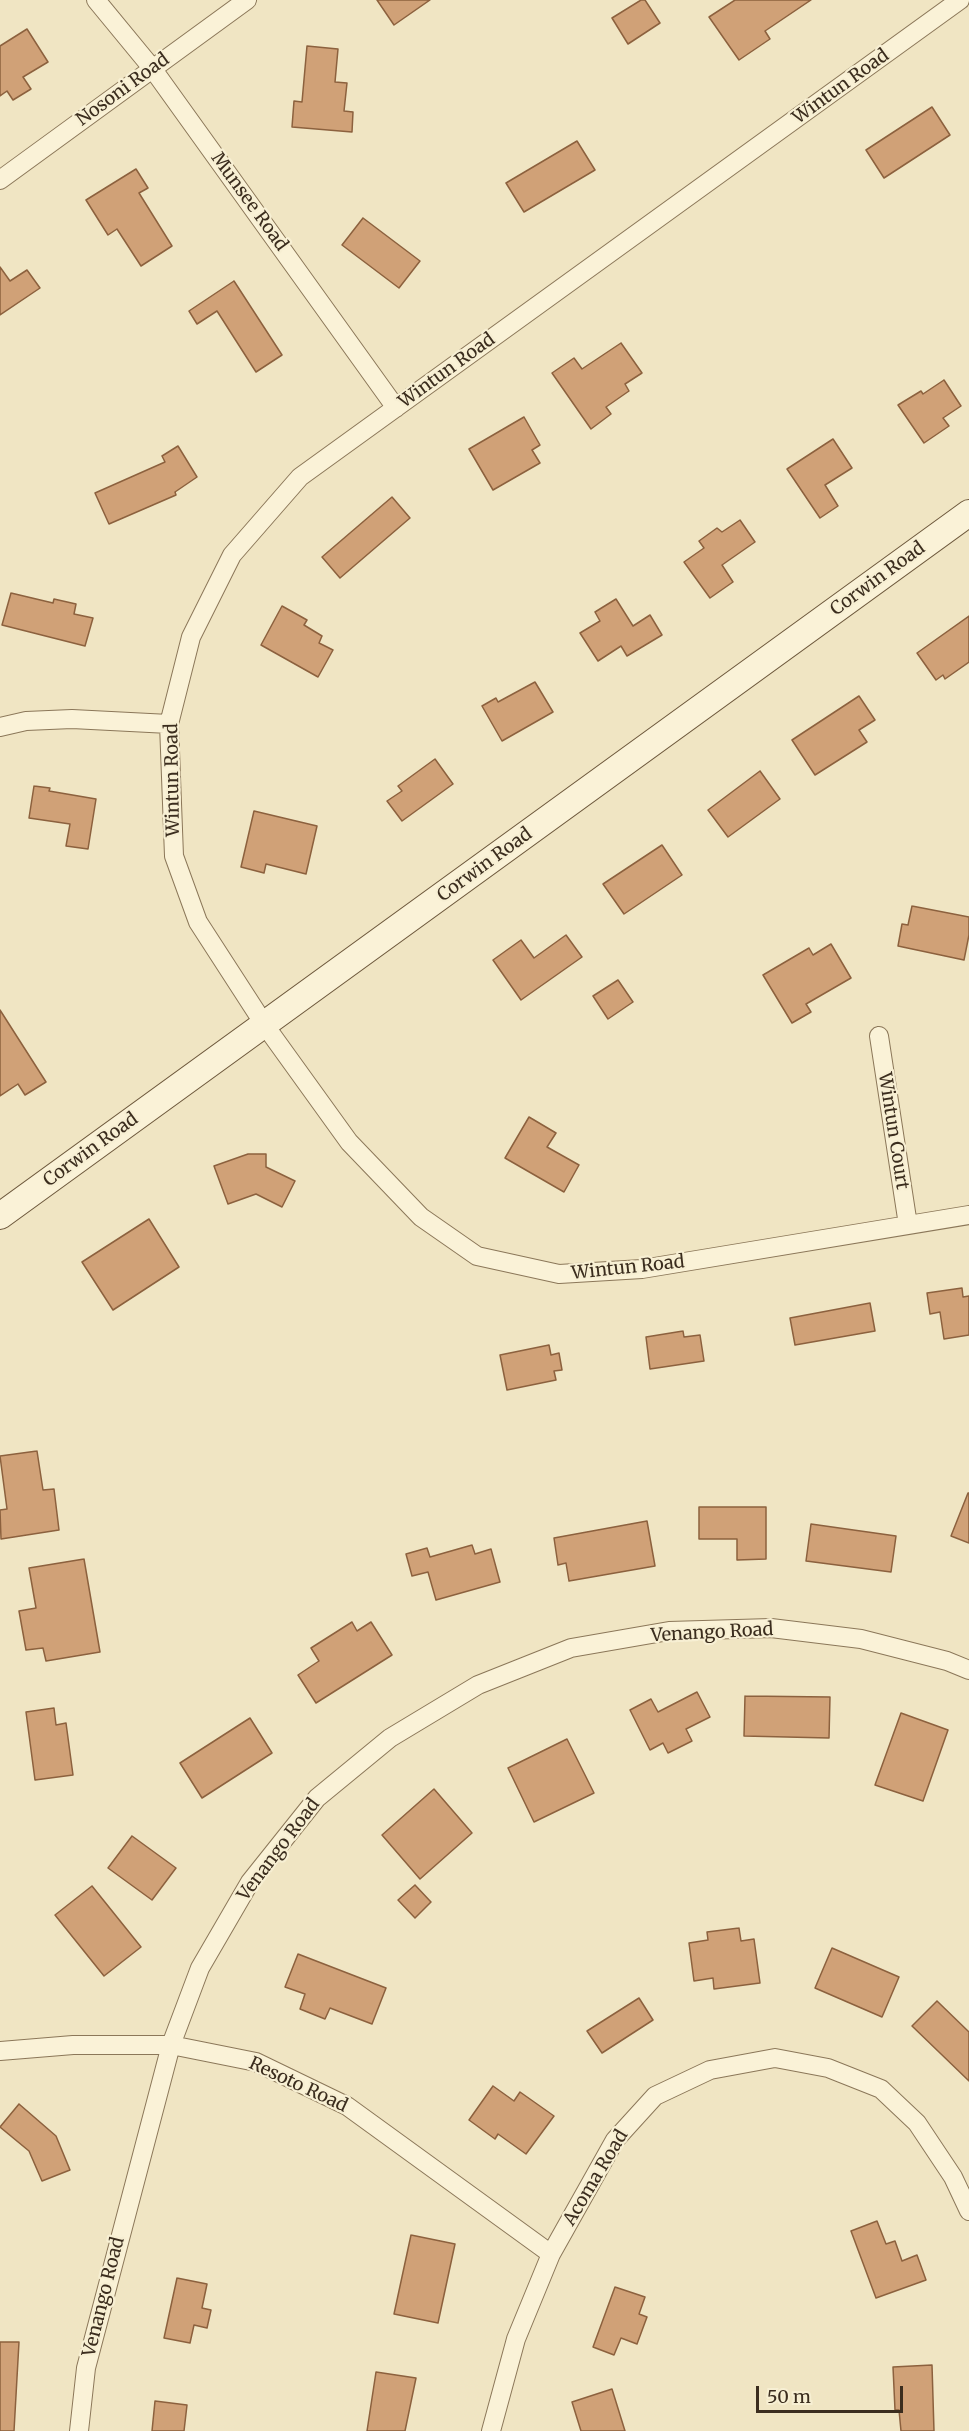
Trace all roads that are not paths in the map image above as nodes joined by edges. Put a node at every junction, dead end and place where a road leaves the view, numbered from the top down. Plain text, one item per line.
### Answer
1 (96, 0) edge
2 (247, 0) edge
3 (960, 0) edge
4 (152, 68) junction
5 (0, 180) edge
6 (396, 408) junction
7 (969, 513) edge
8 (169, 724) junction
9 (0, 727) edge
10 (264, 1024) junction
11 (879, 1036) dead end
12 (969, 1215) edge
13 (0, 1216) edge
14 (908, 1225) junction
15 (969, 1670) edge
16 (171, 2045) junction
17 (0, 2051) edge
18 (969, 2211) edge
19 (551, 2254) junction
20 (79, 2431) edge
21 (491, 2431) edge

1 - 4 street, Munsee Road
2 - 4 street, Nosoni Road
3 - 6 street, Wintun Road
4 - 5 street, Nosoni Road
4 - 6 street, Munsee Road
6 - 8 street, Wintun Road
7 - 10 main road, Corwin Road
8 - 9 street
8 - 10 street, Wintun Road
10 - 13 main road, Corwin Road
10 - 14 street, Wintun Road
11 - 14 street, Wintun Court
12 - 14 street, Wintun Road
15 - 16 street, Venango Road
16 - 17 street, Resoto Road
16 - 19 street, Resoto Road
16 - 20 street, Venango Road
18 - 19 street, Acoma Road
19 - 21 street, Acoma Road

